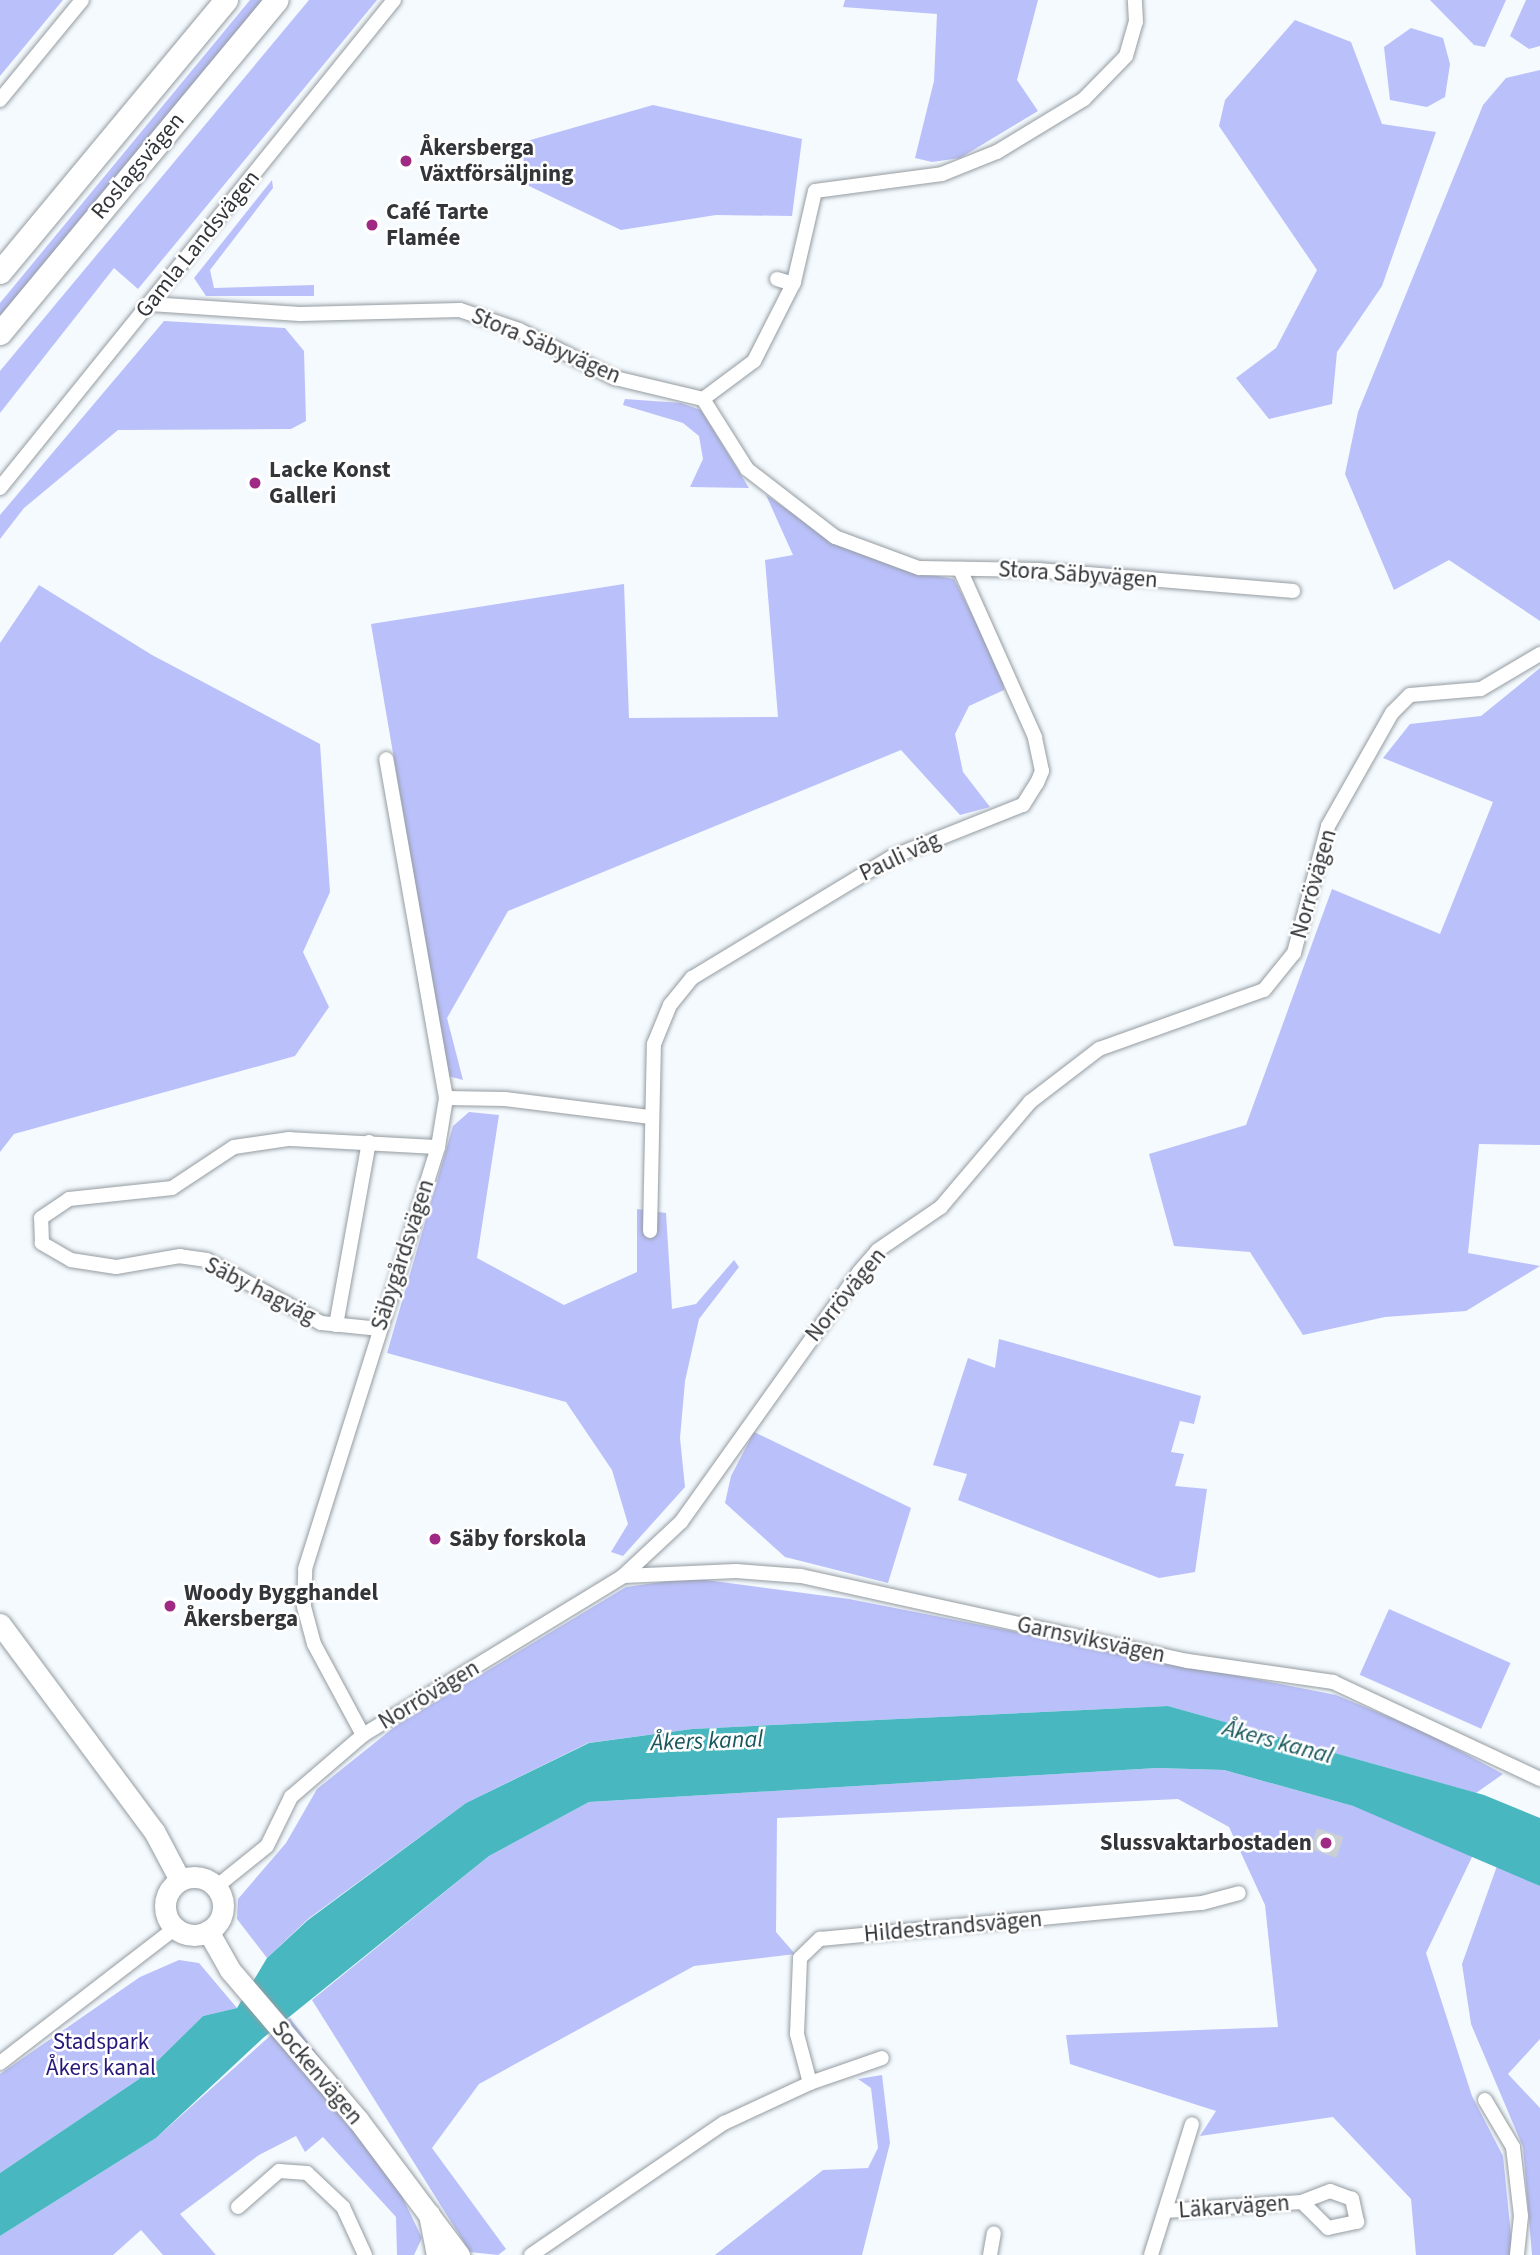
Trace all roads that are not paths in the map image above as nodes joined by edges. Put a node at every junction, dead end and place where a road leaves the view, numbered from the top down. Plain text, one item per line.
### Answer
1 (82, 0) edge
2 (226, 0) edge
3 (276, 0) edge
4 (394, 0) edge
5 (1135, 0) edge
6 (0, 100) edge
7 (0, 272) edge
8 (777, 279) dead end
9 (793, 284) junction
10 (149, 304) junction
11 (0, 332) edge
12 (703, 399) junction
13 (0, 488) edge
14 (960, 569) junction
15 (1293, 591) dead end
16 (1540, 654) edge
17 (386, 759) dead end
18 (446, 1098) junction
19 (649, 1117) junction
20 (369, 1142) junction
21 (438, 1147) junction
22 (650, 1231) dead end
23 (336, 1325) junction
24 (380, 1329) junction
25 (623, 1576) junction
26 (0, 1625) edge
27 (363, 1735) junction
28 (1540, 1779) edge
29 (180, 1880) junction
30 (216, 1887) junction
31 (1239, 1893) dead end
32 (175, 1928) junction
33 (208, 1931) junction
34 (882, 2058) dead end
35 (0, 2063) edge
36 (810, 2083) junction
37 (1485, 2099) dead end
38 (1192, 2124) dead end
39 (1302, 2202) dead end
40 (237, 2207) dead end
41 (1165, 2211) junction
42 (429, 2214) junction
43 (994, 2233) dead end
44 (365, 2255) edge
45 (437, 2255) edge
46 (459, 2255) edge
47 (531, 2255) edge
48 (989, 2255) edge
49 (1151, 2255) edge
50 (1517, 2255) edge

1 - 6 street
2 - 7 main road, Roslagsvägen
3 - 11 main road, Roslagsvägen
4 - 10 street, Gamla Landsvägen
5 - 9 street
8 - 9 street
9 - 12 street
10 - 12 street, Stora Säbyvägen
10 - 13 street, Gamla Landsvägen
12 - 14 street, Stora Säbyvägen
14 - 15 street, Stora Säbyvägen
14 - 19 street, Pauli väg
16 - 25 street, Norrövägen
17 - 18 street, Säbygårdsvägen
18 - 19 street
18 - 21 street, Säbygårdsvägen
19 - 22 street, Pauli väg
20 - 21 street, Säby hagväg
20 - 23 street
20 - 23 street, Säby hagväg
21 - 24 street, Säbygårdsvägen
23 - 24 street, Säby hagväg
24 - 27 street, Säbygårdsvägen
25 - 27 street, Norrövägen
25 - 28 street, Garnsviksvägen
26 - 29 street
27 - 30 street, Norrövägen
29 - 30 street
29 - 32 street
30 - 33 street
31 - 36 street, Hildestrandsvägen
32 - 33 street
32 - 35 street
33 - 42 street, Sockenvägen
34 - 36 street
36 - 47 street
37 - 50 street
38 - 41 street, Läkarvägen
39 - 41 street, Läkarvägen
40 - 44 street
41 - 49 street, Läkarvägen
42 - 45 street, Sockenvägen
42 - 46 street, Sockenvägen
43 - 48 street

